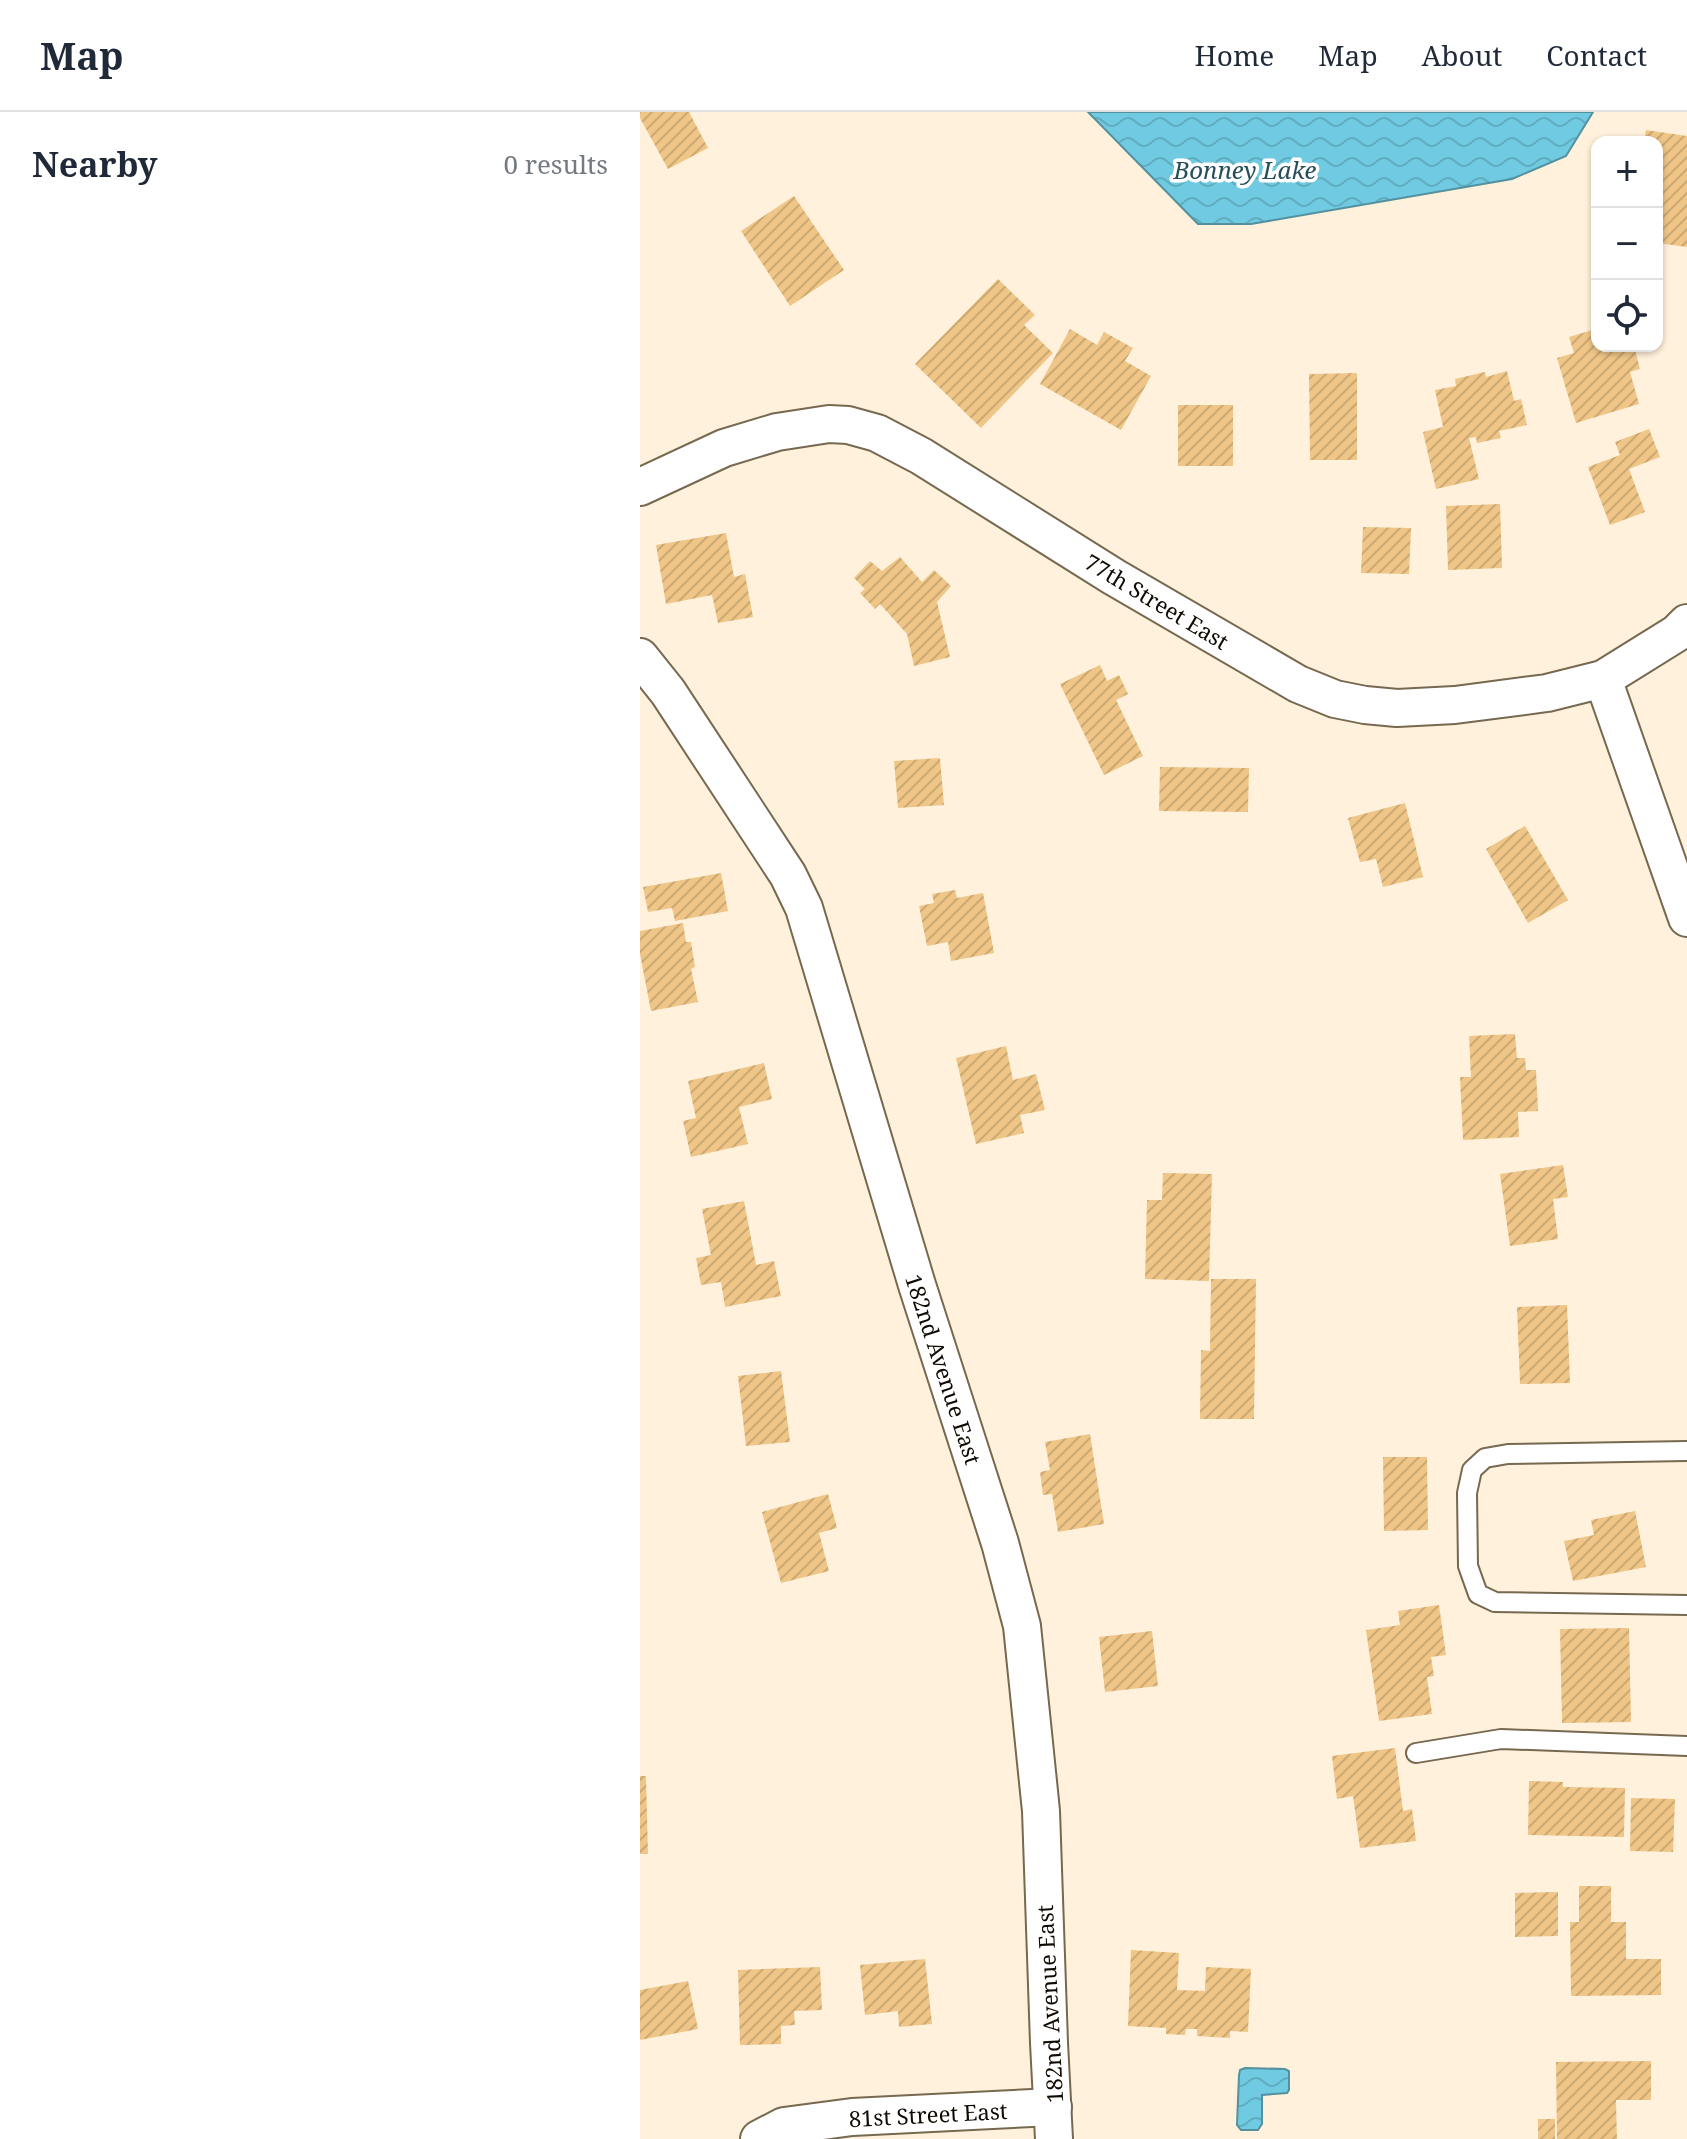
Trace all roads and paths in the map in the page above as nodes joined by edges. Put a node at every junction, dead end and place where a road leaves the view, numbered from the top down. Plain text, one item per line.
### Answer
1 (640, 487) edge
2 (1687, 623) edge
3 (640, 657) edge
4 (1603, 679) junction
5 (1687, 918) edge
6 (1687, 1451) edge
7 (1687, 1605) edge
8 (1687, 1746) edge
9 (1416, 1753) dead end
10 (1054, 2123) edge
11 (759, 2139) edge

1 - 4 street, 77th Street East
2 - 4 street, 77th Street East
3 - 10 street, 182nd Avenue East
4 - 5 street
6 - 7 lane
8 - 9 lane
10 - 11 street, 81st Street East

